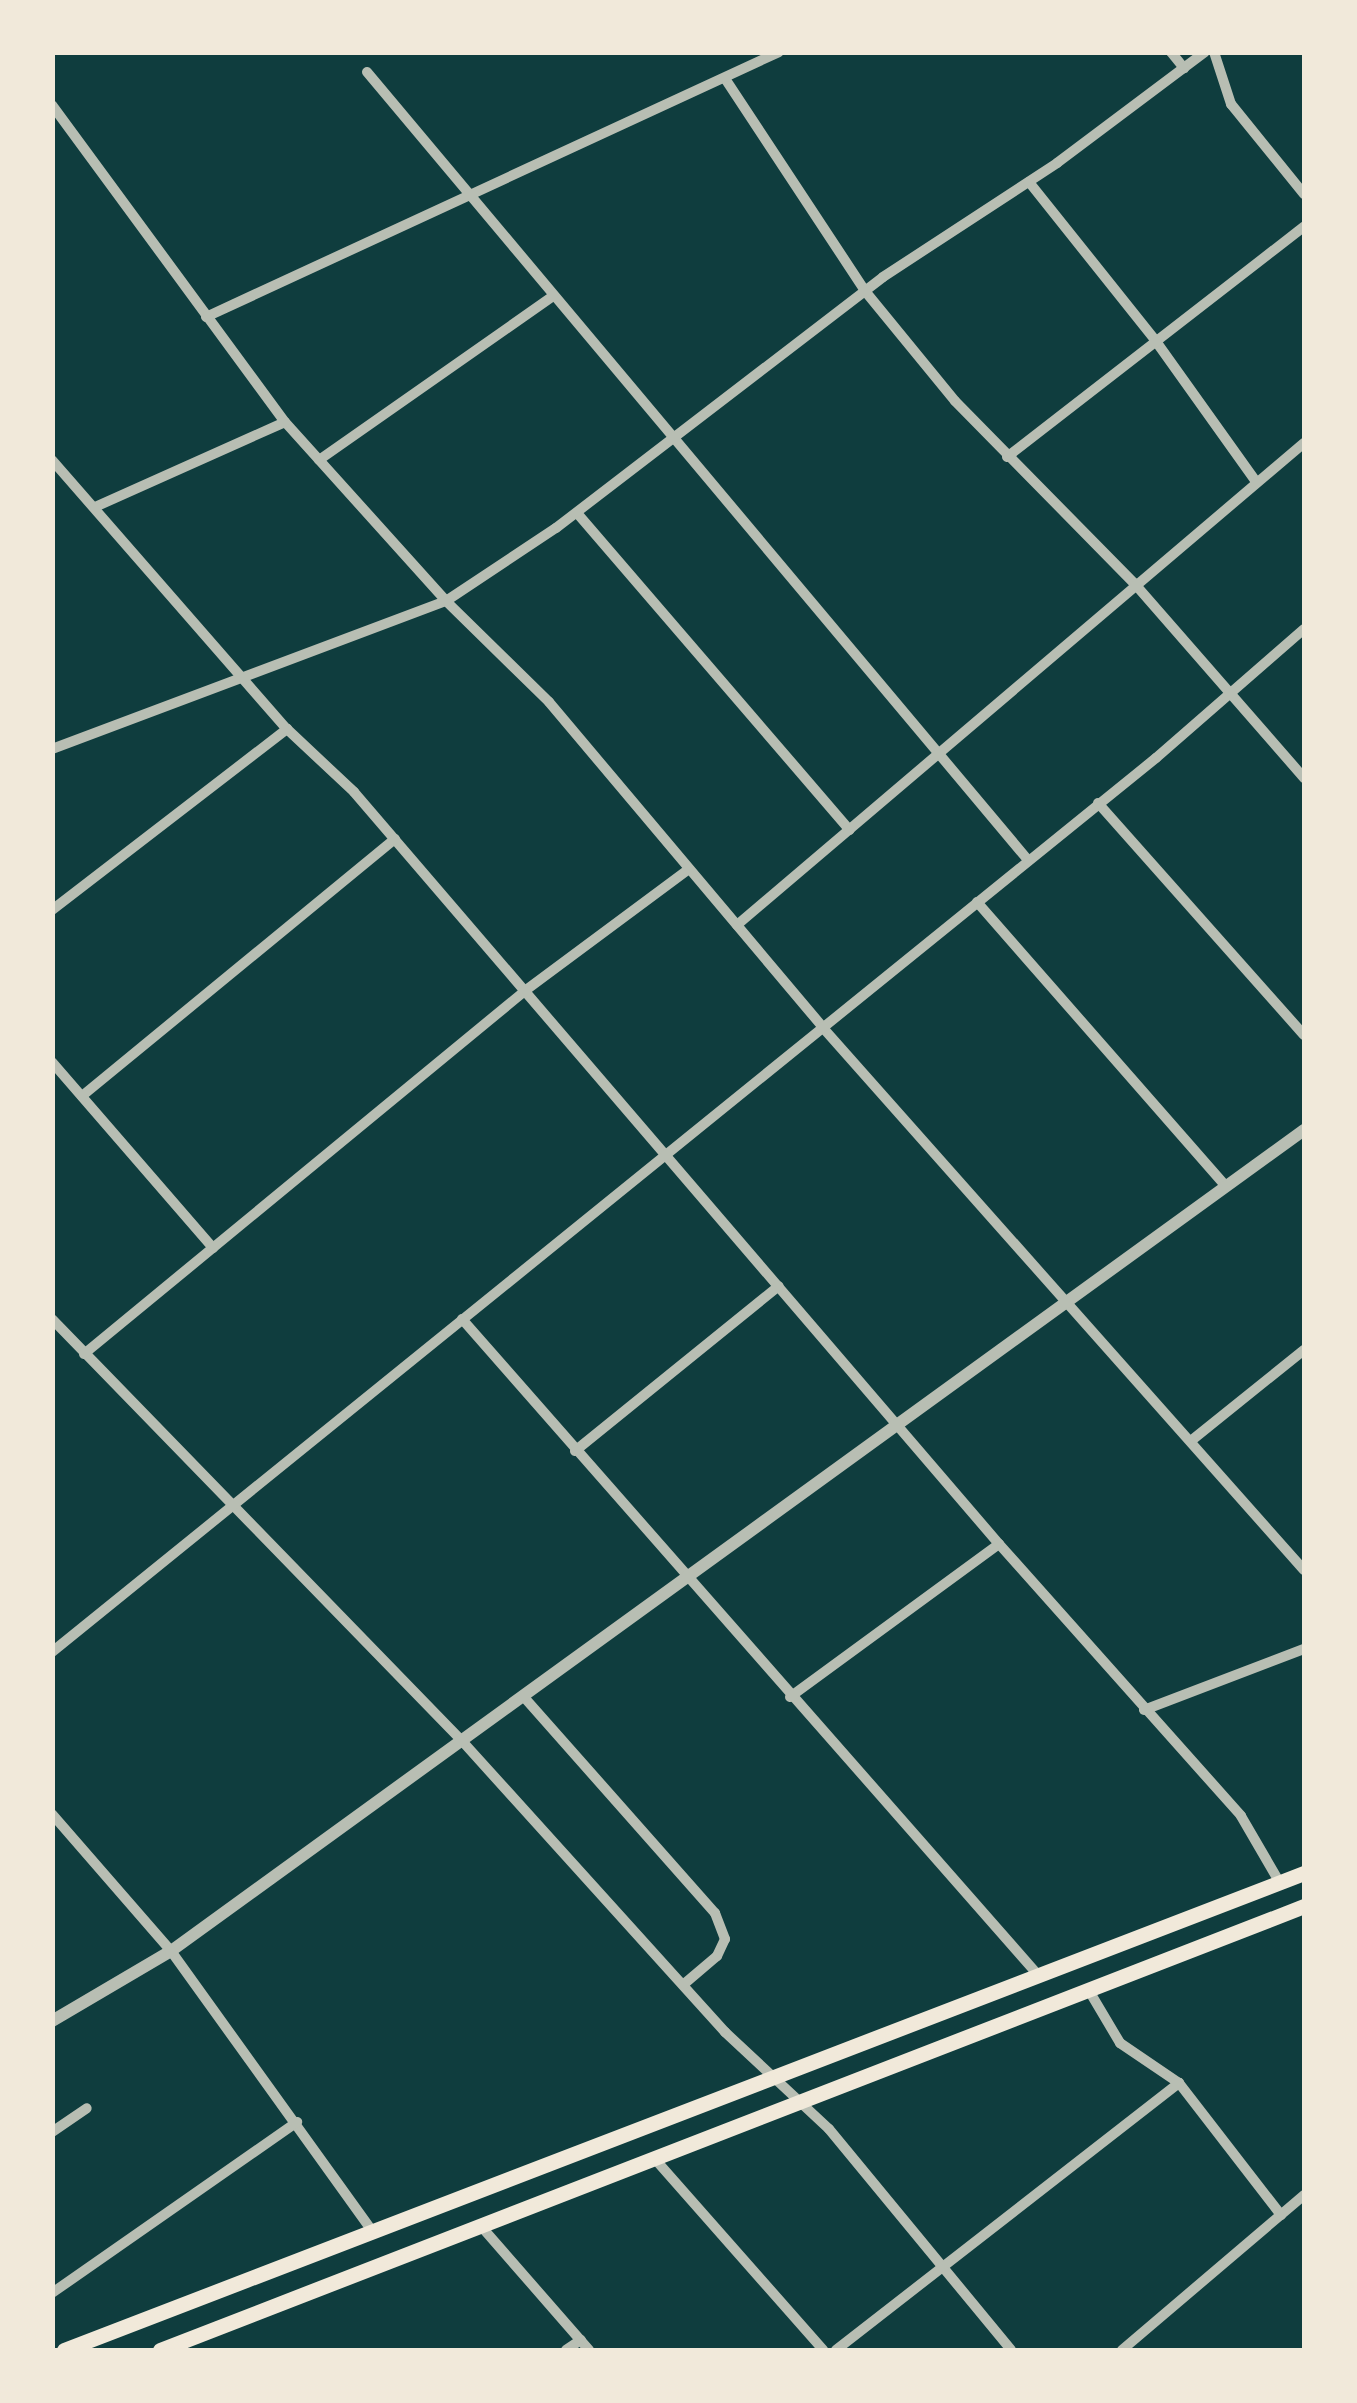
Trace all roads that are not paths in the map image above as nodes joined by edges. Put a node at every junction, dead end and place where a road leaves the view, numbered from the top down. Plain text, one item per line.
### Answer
1 (779, 52) edge
2 (1171, 52) edge
3 (1205, 52) edge
4 (1214, 52) edge
5 (1184, 68) junction
6 (367, 72) dead end
7 (726, 80) junction
8 (54, 110) edge
9 (1028, 182) junction
10 (1304, 194) edge
11 (468, 198) junction
12 (1304, 228) edge
13 (866, 290) junction
14 (553, 296) junction
15 (206, 317) junction
16 (1156, 340) junction
17 (285, 422) junction
18 (674, 434) junction
19 (1304, 443) edge
20 (1007, 456) junction
21 (52, 460) edge
22 (319, 460) junction
23 (1254, 480) junction
24 (94, 507) junction
25 (576, 513) junction
26 (1134, 582) junction
27 (446, 601) junction
28 (1304, 629) edge
29 (242, 677) junction
30 (1229, 692) junction
31 (286, 729) junction
32 (52, 749) edge
33 (938, 753) junction
34 (1304, 778) edge
35 (1098, 803) junction
36 (850, 830) junction
37 (395, 839) junction
38 (1028, 860) junction
39 (690, 868) junction
40 (978, 902) junction
41 (52, 910) edge
42 (737, 925) junction
43 (526, 990) junction
44 (824, 1028) junction
45 (1304, 1035) edge
46 (52, 1062) edge
47 (82, 1096) junction
48 (1304, 1130) edge
49 (667, 1154) junction
50 (1226, 1186) junction
51 (213, 1248) junction
52 (779, 1286) junction
53 (1063, 1302) junction
54 (52, 1319) edge
55 (462, 1319) junction
56 (1304, 1350) edge
57 (84, 1354) junction
58 (894, 1422) junction
59 (1192, 1440) junction
60 (575, 1451) junction
61 (234, 1501) junction
62 (999, 1544) junction
63 (1304, 1570) edge
64 (682, 1576) junction
65 (1304, 1649) edge
66 (52, 1652) edge
67 (523, 1696) junction
68 (790, 1697) junction
69 (1144, 1710) junction
70 (463, 1742) junction
71 (52, 1814) edge
72 (1304, 1873) edge
73 (1280, 1883) junction
74 (1304, 1906) edge
75 (171, 1951) junction
76 (1039, 1976) junction
77 (684, 1984) junction
78 (1088, 1990) junction
79 (52, 2021) edge
80 (771, 2079) junction
81 (1178, 2083) junction
82 (799, 2101) junction
83 (87, 2108) dead end
84 (297, 2122) junction
85 (52, 2132) edge
86 (654, 2158) junction
87 (1304, 2195) edge
88 (1281, 2215) junction
89 (480, 2225) junction
90 (373, 2232) junction
91 (945, 2266) junction
92 (52, 2293) edge
93 (581, 2340) junction
94 (64, 2350) edge
95 (160, 2350) edge
96 (566, 2350) edge
97 (589, 2350) edge
98 (823, 2350) edge
99 (836, 2350) edge
100 (1011, 2350) edge
101 (1122, 2350) edge

1 - 7 street
2 - 5 street
3 - 5 street
4 - 10 street
5 - 9 street
6 - 11 street
7 - 11 street
7 - 13 street
8 - 15 street
9 - 13 street
9 - 16 street
11 - 14 street
11 - 15 street
12 - 16 street
13 - 18 street
13 - 20 street
14 - 18 street
14 - 22 street
15 - 17 street
16 - 20 street
16 - 23 street
17 - 22 street
17 - 24 street
18 - 25 street
18 - 33 street
19 - 23 street
20 - 26 street
21 - 24 street
22 - 27 street
23 - 26 street
24 - 29 street
25 - 27 street
25 - 36 street
26 - 30 street
26 - 33 street
27 - 29 street
27 - 39 street
28 - 30 street
29 - 31 street
29 - 32 street
30 - 34 street
30 - 35 street
31 - 37 street
31 - 41 street
33 - 36 street
33 - 38 street
35 - 38 street
35 - 45 street
36 - 42 street
37 - 43 street
37 - 47 street
38 - 40 street
39 - 42 street
39 - 43 street
40 - 44 street
40 - 50 street
42 - 44 street
43 - 49 street
43 - 51 street
44 - 49 street
44 - 53 street
46 - 47 street
47 - 51 street
48 - 50 street
49 - 52 street
49 - 55 street
50 - 53 street
51 - 57 street
52 - 58 street
52 - 60 street
53 - 58 street
53 - 59 street
54 - 57 street
55 - 60 street
55 - 61 street
56 - 59 street
57 - 61 street
58 - 62 street
58 - 64 street
59 - 63 street
60 - 64 street
61 - 66 street
61 - 70 street
62 - 68 street
62 - 69 street
64 - 67 street
64 - 68 street
65 - 69 street
67 - 70 street
67 - 77 street
68 - 76 street
69 - 73 street
70 - 75 street
70 - 77 street
71 - 75 street
72 - 73 main road
73 - 76 main road
74 - 78 main road
75 - 79 street
75 - 84 street
76 - 80 main road
77 - 80 street
78 - 81 street
78 - 82 main road
80 - 82 street
80 - 90 main road
81 - 88 street
81 - 91 street
82 - 86 main road
82 - 91 street
83 - 85 street
84 - 90 street
84 - 92 street
86 - 89 main road
86 - 98 street
87 - 88 street
88 - 101 street
89 - 93 street
89 - 95 main road
90 - 94 main road
91 - 99 street
91 - 100 street
93 - 96 street
93 - 97 street

